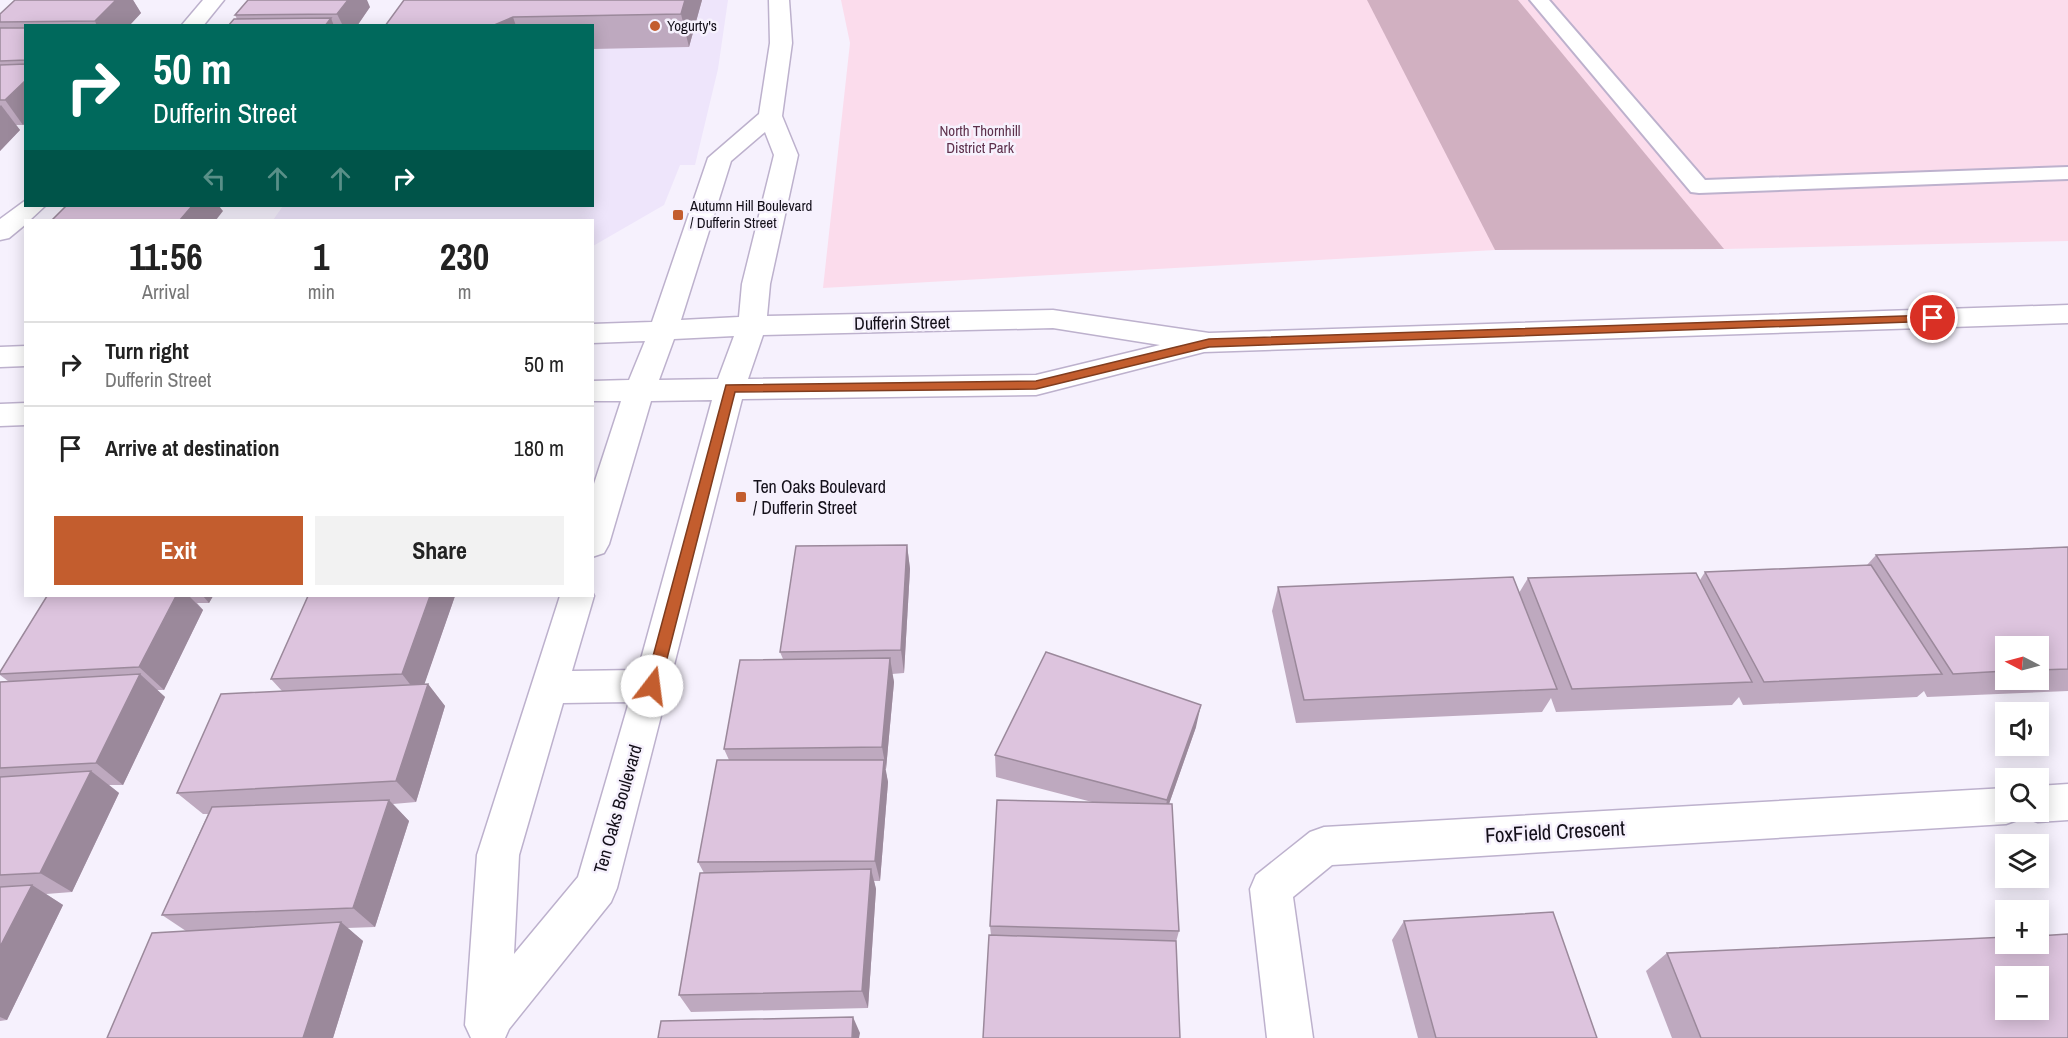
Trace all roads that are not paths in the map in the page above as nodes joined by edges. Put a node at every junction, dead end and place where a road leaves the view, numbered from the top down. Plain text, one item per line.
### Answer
1 (214, 0) edge
2 (779, 0) edge
3 (1539, 0) edge
4 (193, 24) edge
5 (770, 116) junction
6 (2068, 173) edge
7 (31, 207) edge
8 (0, 232) edge
9 (2068, 314) edge
10 (752, 326) junction
11 (663, 332) junction
12 (594, 334) edge
13 (1209, 343) junction
14 (24, 356) edge
15 (0, 357) edge
16 (730, 388) junction
17 (640, 389) junction
18 (594, 391) edge
19 (24, 414) edge
20 (0, 415) edge
21 (594, 538) edge
22 (577, 597) edge
23 (652, 686) junction
24 (549, 687) junction
25 (2068, 802) edge
26 (2049, 803) edge
27 (1995, 807) edge
28 (487, 1028) edge
29 (1290, 1038) edge

1 - 4 street
2 - 5 street
3 - 6 lane
5 - 10 street, Ten Oaks Boulevard
5 - 11 street
7 - 8 street
9 - 13 street, Dufferin Street
10 - 11 street, Dufferin Street
10 - 13 street, Dufferin Street
10 - 16 street, Ten Oaks Boulevard
11 - 12 street, Dufferin Street
11 - 17 street
13 - 16 street, Dufferin Street
14 - 15 street
16 - 17 street, Dufferin Street
16 - 23 street, Ten Oaks Boulevard
17 - 18 street, Dufferin Street
17 - 21 street
19 - 20 street
22 - 24 street, Ten Oaks Boulevard
23 - 24 street
23 - 28 street, Ten Oaks Boulevard
24 - 28 street, Ten Oaks Boulevard
25 - 26 street
27 - 29 street, FoxField Crescent

